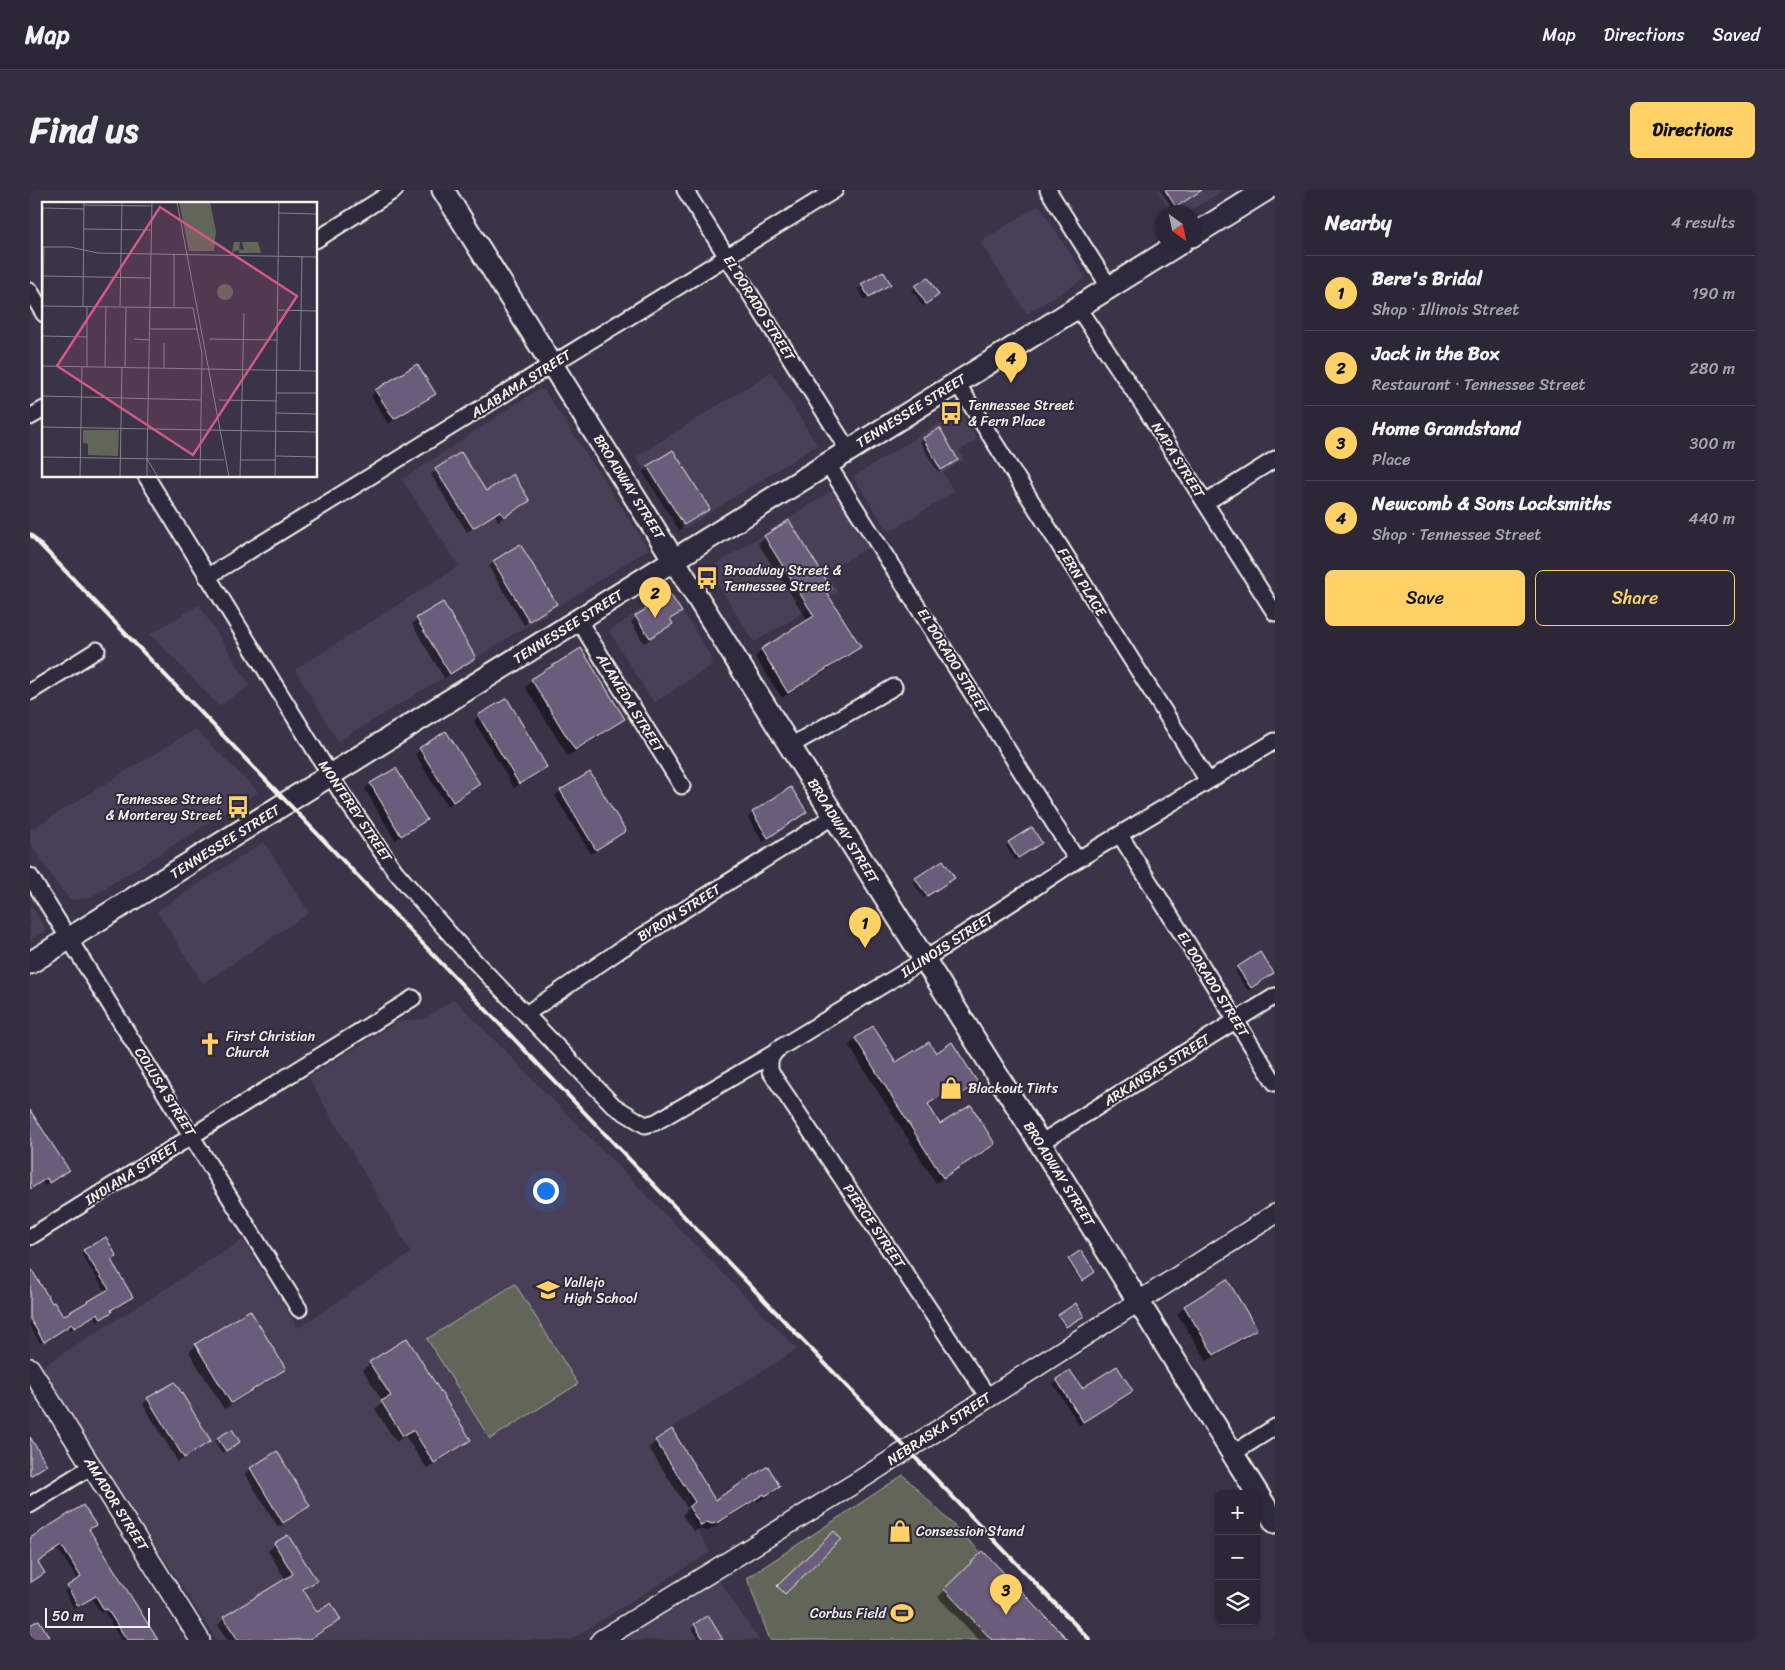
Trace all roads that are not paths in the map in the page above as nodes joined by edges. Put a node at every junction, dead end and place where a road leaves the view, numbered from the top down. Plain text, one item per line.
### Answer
1 (395, 190) edge
2 (443, 190) edge
3 (686, 190) edge
4 (835, 190) edge
5 (1048, 190) edge
6 (1266, 190) edge
7 (1200, 231) edge
8 (318, 239) edge
9 (1169, 250) edge
10 (728, 258) junction
11 (1110, 288) junction
12 (30, 292) edge
13 (1078, 308) junction
14 (42, 311) edge
15 (552, 365) junction
16 (957, 383) junction
17 (42, 410) edge
18 (30, 417) edge
19 (848, 450) junction
20 (1275, 458) edge
21 (827, 463) junction
22 (147, 478) edge
23 (1204, 502) junction
24 (674, 561) junction
25 (207, 577) junction
26 (1275, 613) edge
27 (579, 620) junction
28 (97, 650) dead end
29 (894, 687) dead end
30 (30, 692) edge
31 (1275, 741) edge
32 (790, 746) junction
33 (330, 776) junction
34 (1208, 781) junction
35 (682, 786) dead end
36 (834, 816) junction
37 (1120, 835) junction
38 (1078, 860) junction
39 (30, 876) edge
40 (69, 938) junction
41 (924, 960) junction
42 (30, 963) edge
43 (1275, 996) edge
44 (413, 998) dead end
45 (526, 1014) junction
46 (1236, 1020) junction
47 (774, 1053) junction
48 (1275, 1083) edge
49 (615, 1107) joint
50 (192, 1136) junction
51 (1040, 1143) junction
52 (1275, 1214) edge
53 (30, 1236) edge
54 (1138, 1301) junction
55 (299, 1309) dead end
56 (30, 1368) edge
57 (988, 1397) junction
58 (1275, 1427) edge
59 (1232, 1454) junction
60 (92, 1466) junction
61 (30, 1505) edge
62 (1275, 1522) edge
63 (200, 1640) edge
64 (600, 1640) edge

1 - 8 street
2 - 15 main road, BROADWAY STREET
3 - 10 street, EL DORADO STREET
4 - 10 street, ALABAMA STREET
5 - 11 street
6 - 7 main road
9 - 11 main road, TENNESSEE STREET
10 - 15 street, ALABAMA STREET
10 - 19 street, EL DORADO STREET
11 - 13 main road, TENNESSEE STREET
12 - 14 street
13 - 16 main road, TENNESSEE STREET
13 - 23 street, NAPA STREET
15 - 24 main road, BROADWAY STREET
15 - 25 street, ALABAMA STREET
16 - 19 main road, TENNESSEE STREET
16 - 34 street, FERN PLACE
17 - 18 street
19 - 21 main road, TENNESSEE STREET
20 - 23 street
21 - 24 main road, TENNESSEE STREET
21 - 38 street, EL DORADO STREET
22 - 25 street, MONTEREY STREET
23 - 26 street, NAPA STREET
24 - 27 main road, TENNESSEE STREET
24 - 32 main road, BROADWAY STREET
25 - 33 street, MONTEREY STREET
27 - 33 main road, TENNESSEE STREET
27 - 35 street, ALAMEDA STREET
28 - 30 street
29 - 32 street
31 - 34 street, ILLINOIS STREET
32 - 36 main road, BROADWAY STREET
33 - 40 main road, TENNESSEE STREET
33 - 45 street, MONTEREY STREET
34 - 37 street, ILLINOIS STREET
36 - 41 main road, BROADWAY STREET
36 - 45 street, BYRON STREET
37 - 38 street, ILLINOIS STREET
37 - 46 street, EL DORADO STREET
38 - 41 street, ILLINOIS STREET
39 - 40 street, COLUSA STREET
40 - 42 main road, TENNESSEE STREET
40 - 50 street, COLUSA STREET
41 - 47 street, ILLINOIS STREET
41 - 51 main road, BROADWAY STREET
43 - 46 street, ARKANSAS STREET
44 - 50 street, INDIANA STREET
45 - 49 street, MONTEREY STREET
46 - 48 street, EL DORADO STREET
46 - 51 street, ARKANSAS STREET
47 - 49 street, ILLINOIS STREET
47 - 57 street, PIERCE STREET
50 - 53 street, INDIANA STREET
50 - 55 street, COLUSA STREET
51 - 54 main road, BROADWAY STREET
52 - 54 street, NEBRASKA STREET
54 - 57 street, NEBRASKA STREET
54 - 59 main road, BROADWAY STREET
56 - 60 street, AMADOR STREET
57 - 64 street, NEBRASKA STREET
58 - 59 street
59 - 62 main road, BROADWAY STREET
60 - 61 street
60 - 63 street, AMADOR STREET

